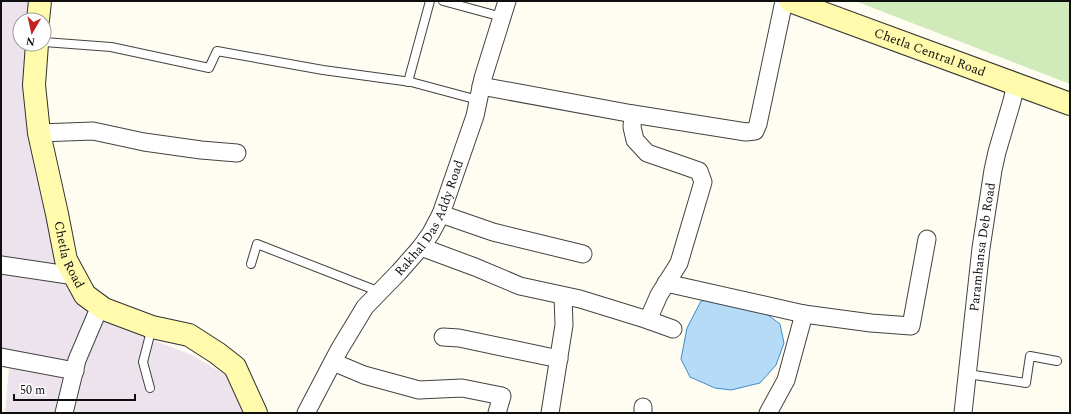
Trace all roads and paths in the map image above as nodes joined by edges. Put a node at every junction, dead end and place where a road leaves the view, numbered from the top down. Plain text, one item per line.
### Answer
1 (40, 1) edge
2 (430, 1) edge
3 (443, 1) edge
4 (784, 1) edge
5 (790, 1) edge
6 (505, 9) edge
7 (39, 12) edge
8 (52, 43) edge
9 (36, 52) edge
10 (408, 82) junction
11 (1016, 84) junction
12 (479, 93) junction
13 (1070, 104) edge
14 (633, 114) junction
15 (39, 133) junction
16 (237, 153) dead end
17 (441, 214) junction
18 (927, 239) dead end
19 (421, 247) junction
20 (583, 254) dead end
21 (251, 264) dead end
22 (1, 265) edge
23 (75, 276) junction
24 (666, 283) junction
25 (380, 292) junction
26 (563, 296) junction
27 (100, 306) junction
28 (804, 314) junction
29 (648, 320) junction
30 (152, 327) junction
31 (673, 329) dead end
32 (443, 338) dead end
33 (1, 357) edge
34 (559, 359) junction
35 (1057, 361) dead end
36 (333, 362) junction
37 (75, 371) junction
38 (968, 374) junction
39 (150, 388) dead end
40 (64, 413) edge
41 (256, 413) edge
42 (306, 413) edge
43 (497, 413) edge
44 (550, 413) edge
45 (768, 413) edge
46 (964, 413) edge

1 - 7 main road
2 - 10 lane
3 - 6 lane
4 - 14 street
5 - 11 main road, Chetla Central Road
6 - 12 street, Rakhal Das Addy Road
8 - 10 lane
9 - 15 main road, Chetla Road
10 - 12 lane
11 - 13 main road, Chetla Central Road
11 - 38 street, Paramhansa Deb Road
12 - 14 street
12 - 17 street, Rakhal Das Addy Road
14 - 24 street
15 - 16 street
15 - 23 main road, Chetla Road
17 - 19 street, Rakhal Das Addy Road
17 - 20 street
18 - 28 street
19 - 25 street, Rakhal Das Addy Road
19 - 26 street
21 - 25 lane
22 - 23 street
23 - 27 main road, Chetla Road
24 - 28 street
24 - 29 street
25 - 36 street, Rakhal Das Addy Road
26 - 29 street
26 - 34 street
27 - 30 main road, Chetla Road
27 - 37 street
28 - 45 street
29 - 31 street
30 - 39 lane
30 - 41 main road, Chetla Road
32 - 34 street
33 - 37 street
34 - 44 street
35 - 38 lane
36 - 42 street, Rakhal Das Addy Road
36 - 43 street
37 - 40 street
38 - 46 street, Paramhansa Deb Road

